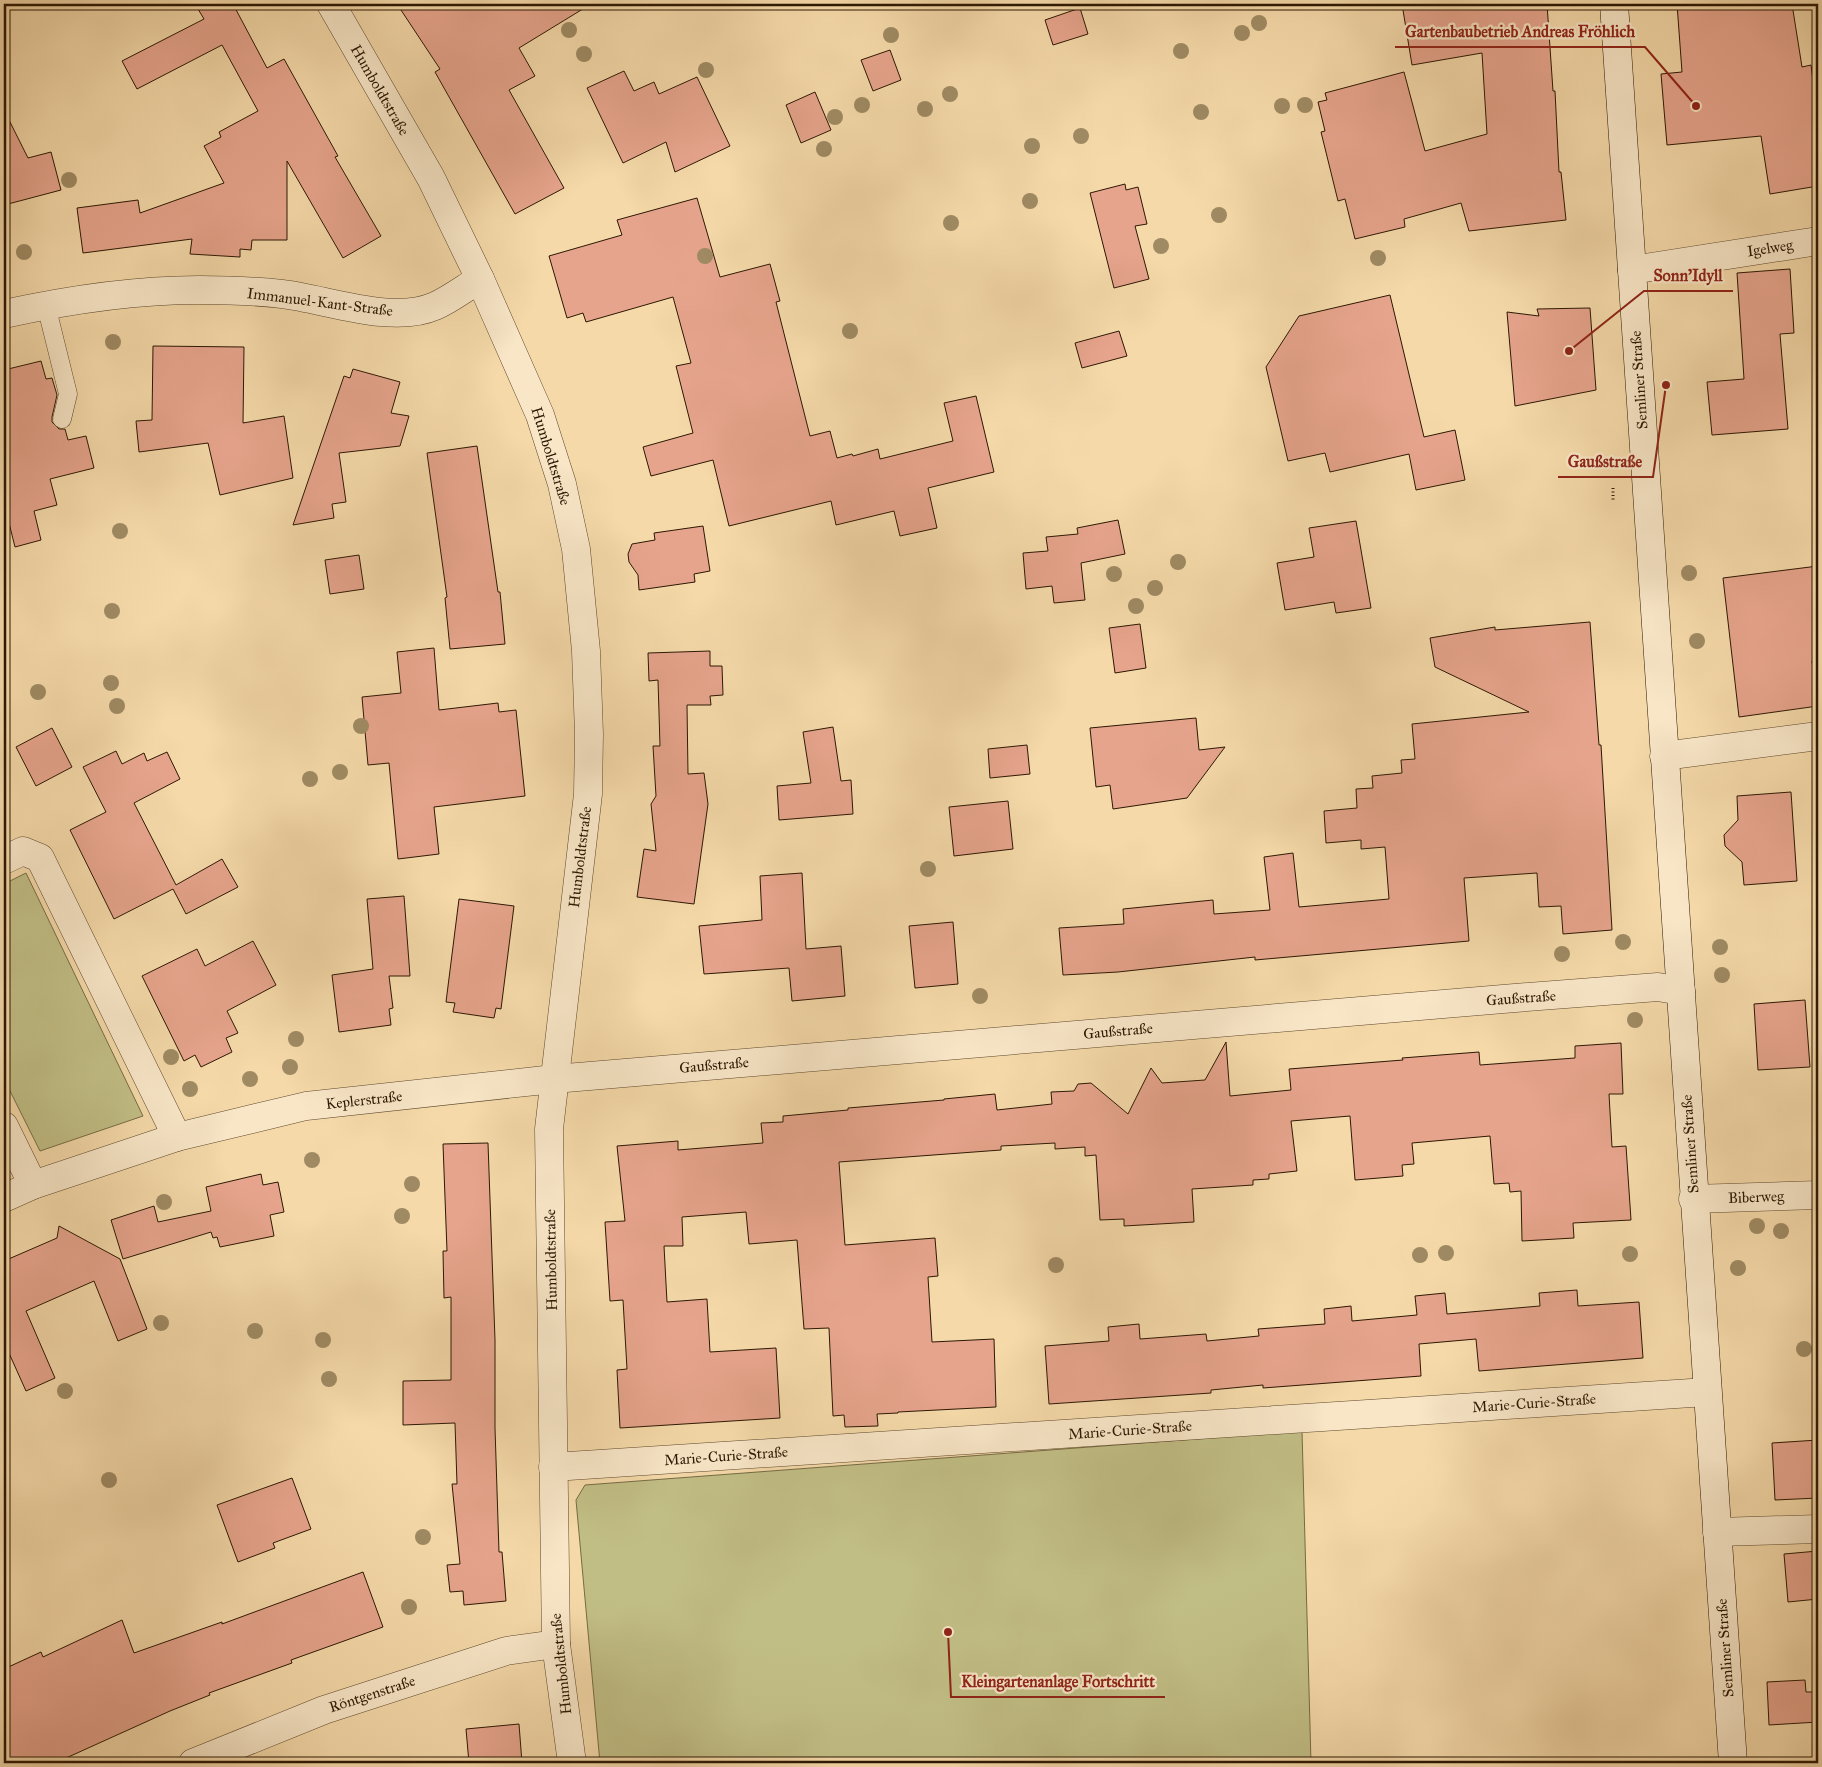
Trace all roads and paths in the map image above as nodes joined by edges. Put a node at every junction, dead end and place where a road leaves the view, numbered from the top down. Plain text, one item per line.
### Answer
1 (331, 4) edge
2 (1614, 4) edge
3 (1818, 241) edge
4 (1632, 270) junction
5 (480, 278) junction
6 (46, 304) junction
7 (4, 314) edge
8 (62, 419) dead end
9 (1818, 736) edge
10 (1664, 756) junction
11 (4, 860) edge
12 (1681, 991) junction
13 (554, 1079) junction
14 (4, 1126) edge
15 (177, 1137) junction
16 (33, 1185) junction
17 (1818, 1195) edge
18 (4, 1198) edge
19 (1694, 1200) junction
20 (1707, 1392) junction
21 (553, 1467) junction
22 (1818, 1529) edge
23 (1717, 1532) junction
24 (556, 1644) junction
25 (193, 1763) edge
26 (572, 1763) edge
27 (1733, 1763) edge

1 - 5 street, Humboldtstraße
2 - 4 street, Semliner Straße
3 - 4 street, Igelweg
4 - 10 street, Semliner Straße
5 - 6 street, Immanuel-Kant-Straße
5 - 13 street, Humboldtstraße
6 - 7 street, Immanuel-Kant-Straße
6 - 8 lane
9 - 10 street
10 - 12 street, Semliner Straße
11 - 15 street
12 - 13 street, Gaußstraße
12 - 19 street, Semliner Straße
13 - 15 street, Keplerstraße
13 - 21 street, Humboldtstraße
14 - 16 street
15 - 16 street, Keplerstraße
16 - 18 street, Keplerstraße
17 - 19 street, Biberweg
19 - 20 street, Semliner Straße
20 - 21 street, Marie-Curie-Straße
20 - 23 street, Semliner Straße
21 - 24 street, Humboldtstraße
22 - 23 street
23 - 27 street, Semliner Straße
24 - 25 street, Röntgenstraße
24 - 26 street, Humboldtstraße

